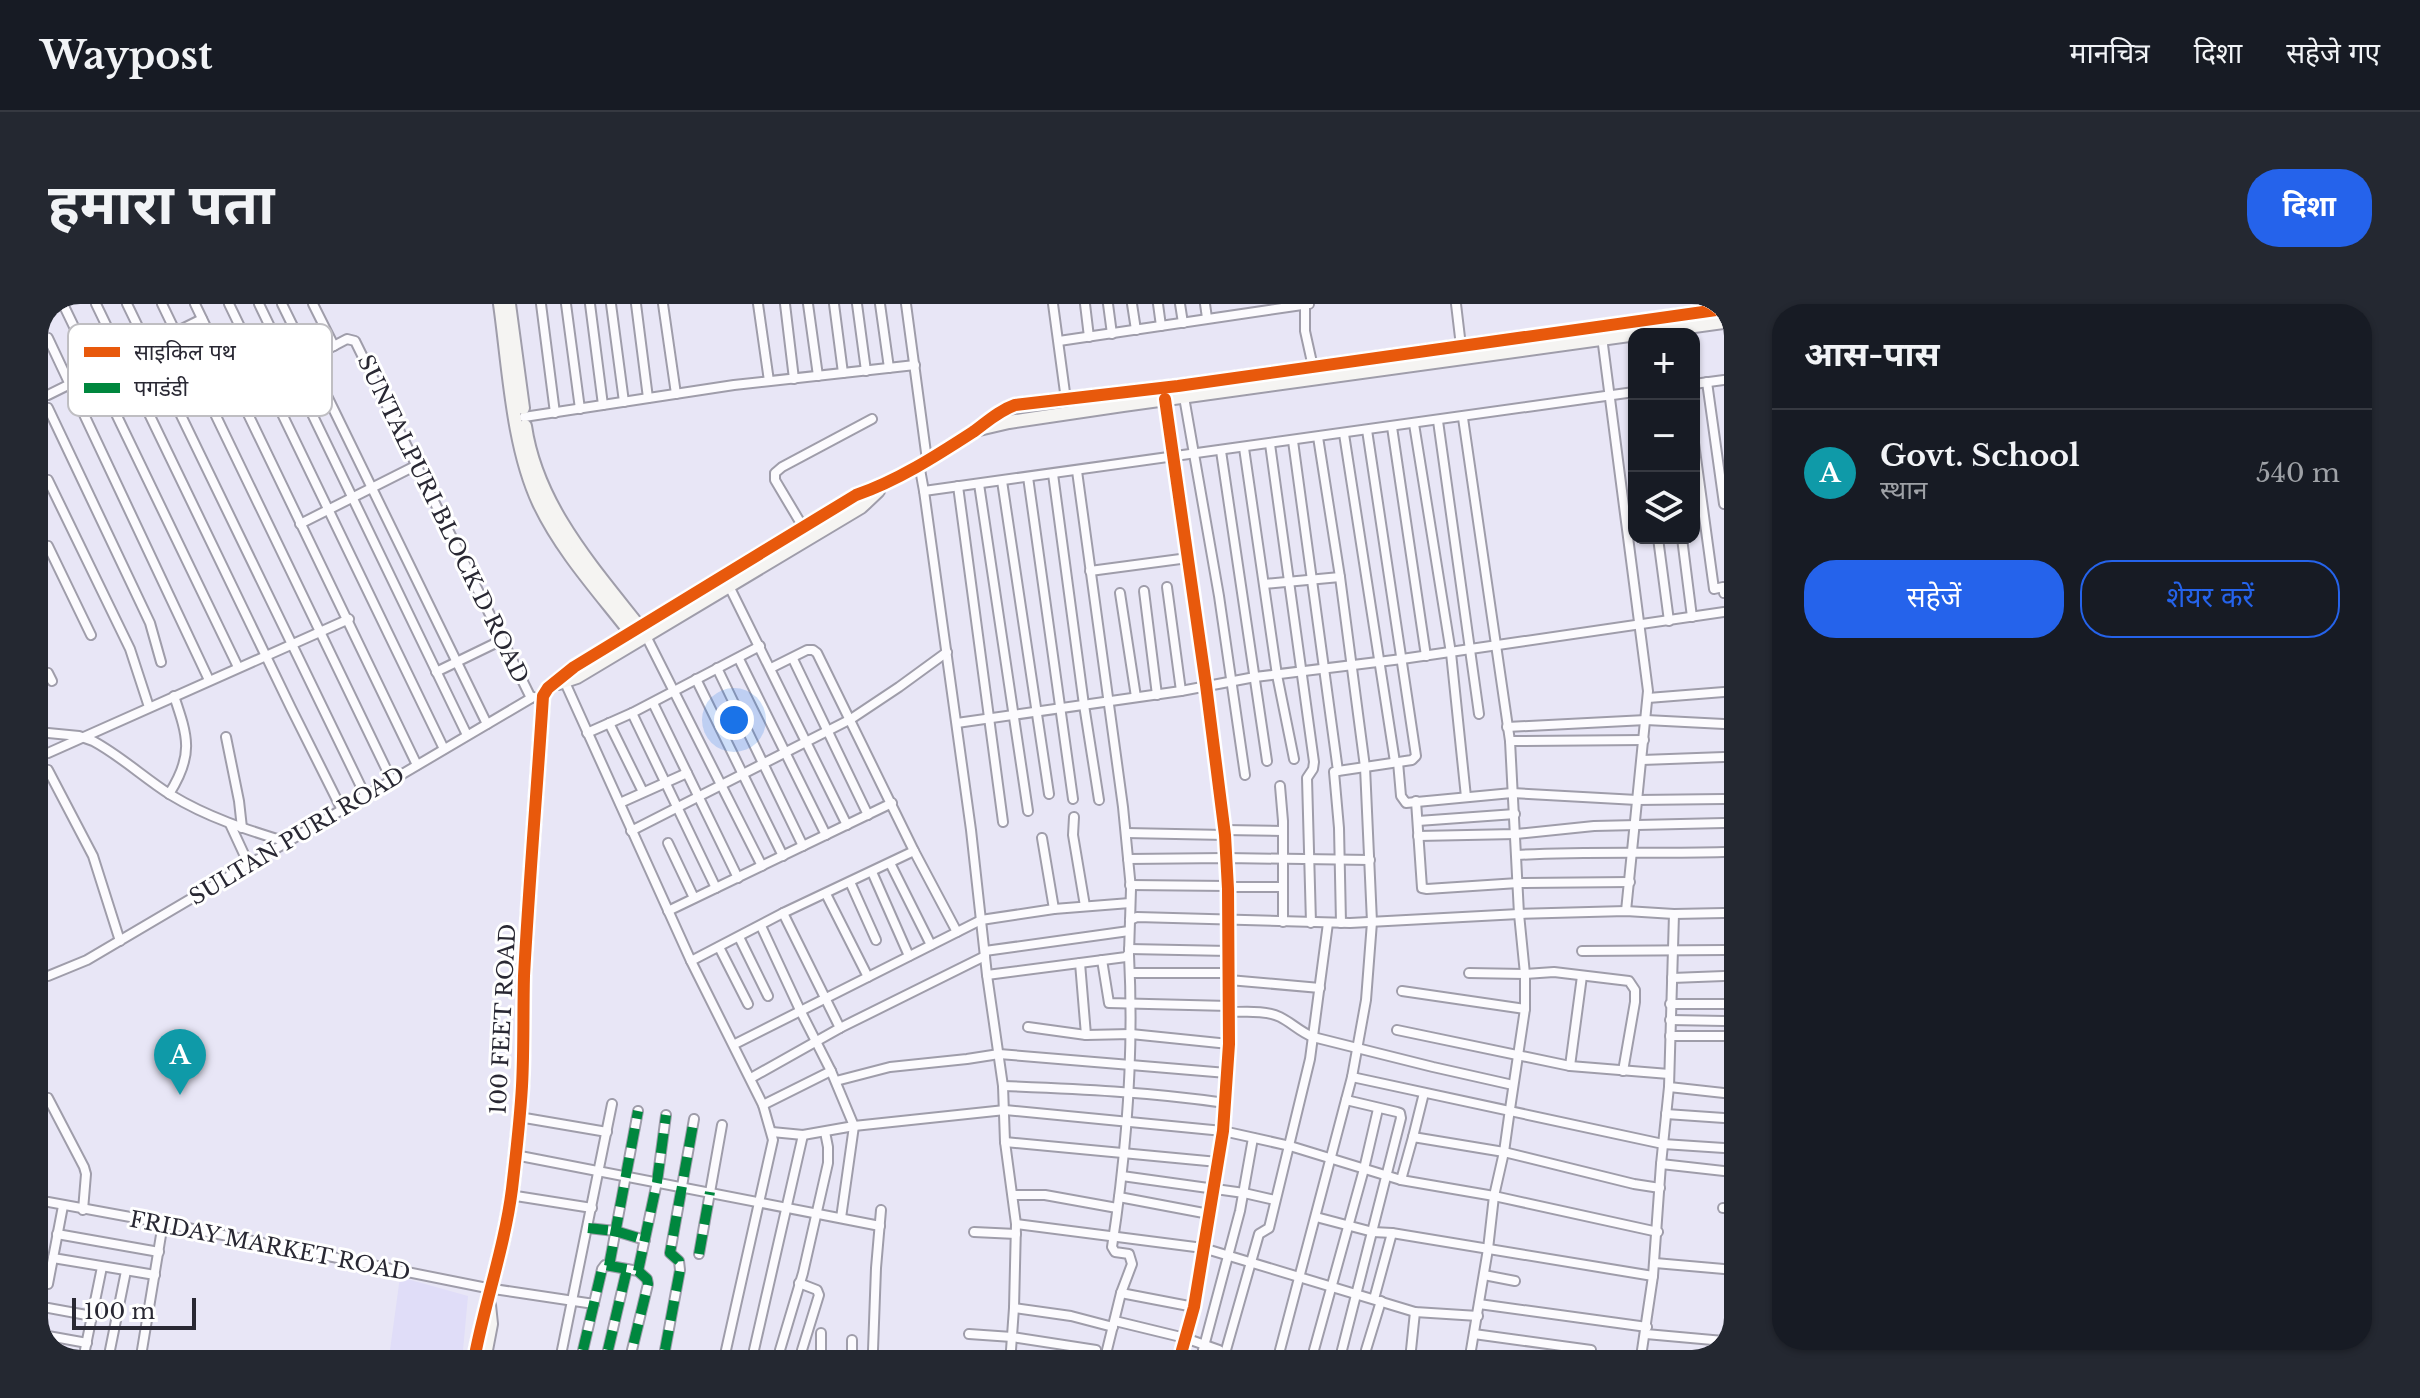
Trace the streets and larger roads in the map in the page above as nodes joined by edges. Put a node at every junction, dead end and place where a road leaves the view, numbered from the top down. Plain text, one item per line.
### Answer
1 (63, 304) edge
2 (96, 304) edge
3 (127, 304) edge
4 (162, 304) edge
5 (195, 304) edge
6 (229, 304) edge
7 (259, 304) edge
8 (282, 304) edge
9 (313, 304) edge
10 (500, 304) edge
11 (509, 304) edge
12 (541, 304) edge
13 (566, 304) edge
14 (590, 304) edge
15 (611, 304) edge
16 (636, 304) edge
17 (663, 304) edge
18 (758, 304) edge
19 (785, 304) edge
20 (808, 304) edge
21 (834, 304) edge
22 (857, 304) edge
23 (880, 304) edge
24 (906, 304) edge
25 (1053, 304) edge
26 (1085, 304) edge
27 (1108, 304) edge
28 (1132, 304) edge
29 (1158, 304) edge
30 (1180, 304) edge
31 (1205, 304) edge
32 (1306, 304) edge
33 (1456, 304) edge
34 (1724, 309) edge
35 (1207, 318) junction
36 (202, 319) junction
37 (1724, 322) edge
38 (1183, 323) junction
39 (73, 324) edge
40 (106, 324) edge
41 (137, 324) edge
42 (171, 324) edge
43 (192, 324) edge
44 (204, 324) edge
45 (239, 324) edge
46 (269, 324) edge
47 (292, 324) edge
48 (323, 324) edge
49 (1161, 326) junction
50 (1136, 330) junction
51 (1601, 332) junction
52 (1112, 334) junction
53 (1089, 337) junction
54 (48, 338) edge
55 (1059, 341) junction
56 (332, 342) edge
57 (334, 346) joint
58 (1461, 346) junction
59 (915, 365) junction
60 (1313, 367) junction
61 (889, 368) junction
62 (866, 371) junction
63 (843, 373) junction
64 (818, 376) junction
65 (794, 379) junction
66 (1724, 380) edge
67 (769, 381) junction
68 (68, 382) edge
69 (1707, 382) junction
70 (1700, 383) edge
71 (68, 385) edge
72 (1628, 393) edge
73 (676, 394) junction
74 (48, 395) edge
75 (1609, 396) junction
76 (1184, 397) junction
77 (648, 398) junction
78 (1165, 399) junction
79 (1066, 400) junction
80 (624, 402) junction
81 (332, 405) edge
82 (603, 405) junction
83 (48, 408) edge
84 (580, 409) junction
85 (555, 413) junction
86 (84, 416) edge
87 (118, 416) edge
88 (150, 416) edge
89 (181, 416) edge
90 (216, 416) edge
91 (248, 416) edge
92 (283, 416) edge
93 (313, 416) edge
94 (524, 417) junction
95 (1463, 418) junction
96 (872, 419) dead end
97 (1438, 421) junction
98 (1414, 424) junction
99 (1392, 427) junction
100 (975, 430) junction
101 (1367, 430) junction
102 (1344, 434) junction
103 (1318, 437) junction
104 (1293, 441) junction
105 (1270, 444) junction
106 (1244, 448) junction
107 (1221, 451) junction
108 (1196, 455) junction
109 (1175, 458) junction
110 (923, 462) junction
111 (417, 465) junction
112 (1077, 471) junction
113 (1698, 472) edge
114 (1053, 474) junction
115 (1028, 477) junction
116 (48, 480) edge
117 (1002, 481) junction
118 (979, 484) junction
119 (884, 486) junction
120 (958, 486) junction
121 (373, 488) junction
122 (924, 491) junction
123 (353, 498) junction
124 (1724, 504) edge
125 (328, 510) junction
126 (300, 524) junction
127 (803, 527) junction
128 (1659, 544) edge
129 (1683, 544) edge
130 (48, 546) edge
131 (1188, 558) junction
132 (1090, 571) junction
133 (1340, 577) junction
134 (1313, 581) junction
135 (1289, 583) junction
136 (1264, 584) junction
137 (729, 586) junction
138 (1167, 587) dead end
139 (1144, 591) dead end
140 (1120, 593) dead end
141 (1724, 593) edge
142 (1724, 612) edge
143 (1692, 617) junction
144 (349, 619) junction
145 (1669, 621) junction
146 (1639, 625) junction
147 (320, 632) junction
148 (638, 634) junction
149 (91, 635) dead end
150 (502, 640) junction
151 (292, 643) junction
152 (760, 646) junction
153 (1497, 646) junction
154 (1470, 650) junction
155 (947, 652) junction
156 (1451, 653) junction
157 (266, 655) junction
158 (1426, 656) junction
159 (739, 659) junction
160 (793, 659) junction
161 (1402, 659) junction
162 (161, 662) dead end
163 (1379, 662) junction
164 (457, 663) junction
165 (1351, 664) junction
166 (238, 667) junction
167 (717, 668) junction
168 (771, 668) junction
169 (1323, 669) junction
170 (436, 672) junction
171 (1302, 673) junction
172 (1277, 675) junction
173 (1255, 677) junction
174 (563, 679) junction
175 (696, 679) junction
176 (209, 680) junction
177 (1229, 681) junction
178 (1206, 685) junction
179 (546, 690) junction
180 (675, 691) junction
181 (1181, 691) junction
182 (1724, 692) edge
183 (1157, 695) junction
184 (174, 696) junction
185 (1136, 697) junction
186 (531, 698) junction
187 (1648, 698) junction
188 (1108, 702) junction
189 (653, 703) junction
190 (1084, 705) junction
191 (149, 707) junction
192 (1059, 709) junction
193 (1035, 712) junction
194 (632, 713) junction
195 (1479, 714) dead end
196 (1014, 715) junction
197 (851, 719) junction
198 (989, 719) junction
199 (1646, 720) junction
200 (609, 723) junction
201 (957, 723) junction
202 (487, 724) junction
203 (1724, 724) edge
204 (1507, 727) junction
205 (827, 731) junction
206 (48, 733) edge
207 (587, 733) junction
208 (467, 735) junction
209 (85, 737) junction
210 (226, 737) dead end
211 (1644, 740) junction
212 (1510, 741) junction
213 (805, 742) junction
214 (444, 749) junction
215 (786, 752) junction
216 (48, 753) edge
217 (1724, 757) edge
218 (1294, 759) dead end
219 (1642, 760) junction
220 (1267, 761) dead end
221 (1396, 762) junction
222 (764, 763) junction
223 (417, 765) junction
224 (1365, 767) junction
225 (1313, 769) junction
226 (48, 770) edge
227 (1336, 771) junction
228 (687, 773) junction
229 (742, 774) junction
230 (1245, 775) dead end
231 (392, 781) junction
232 (666, 783) junction
233 (722, 784) junction
234 (1280, 786) dead end
235 (643, 792) junction
236 (1512, 793) junction
237 (169, 794) junction
238 (1049, 794) dead end
239 (365, 795) junction
240 (698, 797) junction
241 (1466, 797) junction
242 (1073, 799) dead end
243 (1724, 799) edge
244 (1099, 800) dead end
245 (1637, 800) junction
246 (1416, 801) junction
247 (620, 803) junction
248 (892, 803) junction
249 (678, 807) junction
250 (342, 810) junction
251 (1028, 811) dead end
252 (1515, 814) junction
253 (868, 815) junction
254 (1074, 817) dead end
255 (1418, 821) junction
256 (1003, 822) dead end
257 (1724, 823) edge
258 (230, 824) junction
259 (847, 825) junction
260 (1635, 825) junction
261 (242, 828) junction
262 (631, 831) junction
263 (1283, 831) junction
264 (1126, 833) junction
265 (1224, 833) junction
266 (1516, 834) junction
267 (826, 835) junction
268 (1418, 836) junction
269 (1042, 838) dead end
270 (287, 842) junction
271 (668, 843) dead end
272 (803, 846) junction
273 (914, 851) junction
274 (1724, 852) edge
275 (1633, 854) junction
276 (1517, 855) junction
277 (783, 856) junction
278 (1226, 858) junction
279 (1128, 859) junction
280 (1284, 860) junction
281 (1311, 860) junction
282 (1370, 860) junction
283 (1340, 861) junction
284 (890, 863) junction
285 (249, 865) junction
286 (762, 866) junction
287 (872, 872) junction
288 (738, 878) junction
289 (850, 882) junction
290 (1630, 882) junction
291 (1518, 883) junction
292 (1130, 885) junction
293 (1228, 886) junction
294 (1283, 887) junction
295 (716, 888) junction
296 (826, 894) junction
297 (694, 898) junction
298 (1130, 903) junction
299 (1085, 906) junction
300 (1054, 909) junction
301 (668, 911) junction
302 (1626, 911) junction
303 (783, 913) junction
304 (1724, 913) edge
305 (1519, 914) junction
306 (1674, 914) junction
307 (981, 920) junction
308 (1130, 920) junction
309 (1229, 921) junction
310 (1283, 922) junction
311 (1372, 922) junction
312 (1311, 923) junction
313 (1328, 923) junction
314 (1341, 923) junction
315 (761, 926) junction
316 (1129, 931) junction
317 (957, 932) junction
318 (739, 937) junction
319 (876, 940) dead end
320 (120, 941) junction
321 (931, 945) junction
322 (719, 947) junction
323 (1724, 950) edge
324 (1229, 951) junction
325 (1582, 951) dead end
326 (1129, 952) junction
327 (1673, 952) junction
328 (985, 953) junction
329 (909, 956) junction
330 (1102, 960) junction
331 (691, 961) junction
332 (1080, 963) junction
333 (1130, 973) junction
334 (1469, 973) dead end
335 (1525, 974) junction
336 (987, 975) junction
337 (48, 976) edge
338 (1582, 976) junction
339 (1724, 976) edge
340 (868, 977) junction
341 (1229, 977) junction
342 (1672, 978) junction
343 (1320, 988) junction
344 (1402, 991) dead end
345 (768, 996) dead end
346 (825, 998) junction
347 (1131, 1003) junction
348 (748, 1004) dead end
349 (1670, 1004) junction
350 (1724, 1004) edge
351 (1229, 1009) junction
352 (1525, 1009) junction
353 (800, 1010) junction
354 (1670, 1020) junction
355 (1724, 1021) edge
356 (1028, 1027) dead end
357 (840, 1028) junction
358 (1397, 1030) dead end
359 (1131, 1034) junction
360 (1086, 1035) junction
361 (1670, 1036) junction
362 (1724, 1036) edge
363 (1313, 1037) junction
364 (817, 1042) junction
365 (735, 1044) junction
366 (1229, 1044) junction
367 (1357, 1047) junction
368 (999, 1054) junction
369 (1517, 1056) junction
370 (1130, 1065) junction
371 (1570, 1066) junction
372 (831, 1071) junction
373 (1623, 1071) junction
374 (1227, 1073) junction
375 (1669, 1074) junction
376 (1352, 1077) junction
377 (751, 1078) junction
378 (836, 1081) junction
379 (1513, 1085) junction
380 (1003, 1086) junction
381 (1669, 1087) junction
382 (1128, 1092) junction
383 (1424, 1093) junction
384 (1724, 1093) edge
385 (48, 1098) edge
386 (1346, 1100) junction
387 (1225, 1103) junction
388 (612, 1104) dead end
389 (763, 1105) junction
390 (1378, 1109) junction
391 (1005, 1110) junction
392 (638, 1111) dead end
393 (1510, 1111) junction
394 (1666, 1114) junction
395 (666, 1115) dead end
396 (519, 1117) junction
397 (1724, 1118) edge
398 (694, 1119) dead end
399 (1127, 1121) junction
400 (722, 1125) dead end
401 (854, 1126) junction
402 (1223, 1131) junction
403 (607, 1132) junction
404 (772, 1132) junction
405 (825, 1132) junction
406 (803, 1135) junction
407 (1413, 1137) junction
408 (1253, 1138) junction
409 (1005, 1142) junction
410 (1663, 1144) junction
411 (1290, 1146) junction
412 (1724, 1148) edge
413 (1504, 1152) junction
414 (1125, 1153) junction
415 (515, 1155) junction
416 (1332, 1160) junction
417 (1218, 1162) junction
418 (1661, 1164) junction
419 (1364, 1169) junction
420 (1724, 1171) edge
421 (599, 1172) junction
422 (1122, 1176) junction
423 (1387, 1176) junction
424 (627, 1177) junction
425 (1401, 1180) junction
426 (657, 1182) junction
427 (682, 1187) junction
428 (1213, 1188) junction
429 (1660, 1188) junction
430 (710, 1192) junction
431 (511, 1193) junction
432 (1244, 1193) junction
433 (1013, 1195) junction
434 (1494, 1196) junction
435 (1119, 1197) junction
436 (1275, 1200) junction
437 (48, 1202) edge
438 (760, 1202) junction
439 (63, 1206) junction
440 (592, 1208) junction
441 (787, 1208) junction
442 (1117, 1208) junction
443 (83, 1210) junction
444 (881, 1210) dead end
445 (817, 1213) junction
446 (1209, 1214) junction
447 (1316, 1217) junction
448 (841, 1218) junction
449 (163, 1223) junction
450 (1016, 1224) junction
451 (1349, 1225) junction
452 (880, 1226) junction
453 (588, 1228) junction
454 (615, 1231) junction
455 (974, 1232) dead end
456 (1373, 1232) junction
457 (1658, 1232) junction
458 (1392, 1233) junction
459 (57, 1234) junction
460 (1016, 1234) junction
461 (1114, 1235) junction
462 (645, 1240) junction
463 (1203, 1248) junction
464 (1488, 1249) junction
465 (159, 1252) junction
466 (699, 1254) dead end
467 (1228, 1256) junction
468 (53, 1258) junction
469 (1251, 1263) junction
470 (1655, 1263) junction
471 (609, 1266) junction
472 (102, 1267) junction
473 (627, 1269) junction
474 (1724, 1269) edge
475 (126, 1271) junction
476 (638, 1271) junction
477 (155, 1275) junction
478 (1484, 1275) junction
479 (1653, 1276) junction
480 (1299, 1278) junction
481 (1515, 1281) dead end
482 (799, 1283) junction
483 (48, 1284) edge
484 (1332, 1287) junction
485 (1121, 1293) junction
486 (1358, 1294) junction
487 (490, 1295) junction
488 (1378, 1300) junction
489 (573, 1301) junction
490 (594, 1304) junction
491 (1479, 1304) junction
492 (1194, 1307) junction
493 (48, 1308) edge
494 (1014, 1308) junction
495 (1415, 1312) junction
496 (92, 1316) junction
497 (1478, 1316) junction
498 (1114, 1324) junction
499 (786, 1328) junction
500 (1646, 1331) junction
501 (821, 1333) dead end
502 (805, 1334) junction
503 (969, 1334) dead end
504 (1474, 1334) junction
505 (48, 1336) edge
506 (1012, 1337) junction
507 (1185, 1338) junction
508 (1724, 1341) edge
509 (86, 1347) edge
510 (1203, 1348) edge
511 (110, 1350) edge
512 (142, 1350) edge
513 (476, 1350) edge
514 (486, 1350) edge
515 (562, 1350) edge
516 (583, 1350) edge
517 (608, 1350) edge
518 (632, 1350) edge
519 (665, 1350) edge
520 (726, 1350) edge
521 (754, 1350) edge
522 (780, 1350) edge
523 (802, 1350) edge
524 (821, 1350) edge
525 (873, 1350) edge
526 (1011, 1350) edge
527 (1096, 1350) edge
528 (1107, 1350) edge
529 (1182, 1350) edge
530 (1219, 1350) edge
531 (1226, 1350) edge
532 (1280, 1350) edge
533 (1314, 1350) edge
534 (1342, 1350) edge
535 (1366, 1350) edge
536 (1411, 1350) edge
537 (1471, 1350) edge
538 (1591, 1350) edge
539 (1642, 1350) edge

1 - 39 street
2 - 40 street
3 - 41 street
4 - 42 street
5 - 36 street
6 - 45 street
7 - 46 street
8 - 47 street
9 - 48 street
10 - 148 street
11 - 94 street
12 - 85 street
13 - 84 street
14 - 82 street
15 - 80 street
16 - 77 street
17 - 73 street
18 - 67 street
19 - 65 street
20 - 64 street
21 - 63 street
22 - 62 street
23 - 61 street
24 - 59 street
25 - 55 street
26 - 53 street
27 - 52 street
28 - 50 street
29 - 49 street
30 - 38 street
31 - 35 street
32 - 35 street
32 - 60 street
33 - 58 street
34 - 51 street
35 - 38 street
36 - 43 street
36 - 44 street
37 - 51 street
38 - 49 street
49 - 50 street
50 - 52 street
51 - 58 street
51 - 75 street
51 - 76 street
52 - 53 street
53 - 55 street
54 - 68 street
55 - 79 street
56 - 57 street
57 - 111 street, SUNTALPURI BLOCK D ROAD
58 - 60 street
59 - 61 street
59 - 110 street
60 - 79 street
61 - 62 street
62 - 63 street
63 - 64 street
64 - 65 street
65 - 67 street
66 - 69 street
67 - 73 street
69 - 70 street
69 - 124 street
71 - 74 street
72 - 75 street
73 - 77 street
75 - 95 street
75 - 146 street
76 - 78 street
76 - 108 street
77 - 80 street
78 - 100 street
78 - 109 street
79 - 100 street
80 - 82 street
81 - 121 street
82 - 84 street
83 - 162 street
84 - 85 street
85 - 94 street
86 - 176 street
87 - 166 street
88 - 157 street
89 - 151 street
90 - 147 street
91 - 126 street
92 - 125 street
93 - 123 street
94 - 148 street
95 - 97 street
95 - 153 street
96 - 127 street
97 - 98 street
97 - 154 street
98 - 99 street
98 - 156 street
99 - 101 street
99 - 158 street
100 - 110 street
101 - 102 street
101 - 161 street
102 - 103 street
102 - 163 street
103 - 104 street
103 - 133 street
104 - 105 street
104 - 134 street
105 - 106 street
105 - 135 street
106 - 107 street
106 - 136 street
107 - 108 street
107 - 173 street
108 - 109 street
108 - 177 street
109 - 112 street
109 - 131 street
110 - 119 street
110 - 122 street
111 - 121 street
111 - 150 street, SUNTALPURI BLOCK D ROAD
112 - 114 street
112 - 132 street
113 - 141 street
114 - 115 street
114 - 190 street
115 - 117 street
115 - 192 street
116 - 191 street
117 - 118 street
117 - 193 street
118 - 120 street
118 - 196 street
119 - 127 street
119 - 137 street
120 - 122 street
120 - 198 street
121 - 123 street
121 - 164 street
122 - 155 street
123 - 125 street
123 - 170 street
125 - 126 street
125 - 214 street
126 - 144 street
127 - 148 street
128 - 145 street
129 - 143 street
130 - 149 street
131 - 132 street
131 - 178 street
132 - 188 street
133 - 134 street
133 - 165 street
134 - 135 street
134 - 169 street
135 - 136 street
135 - 171 street
136 - 172 street
137 - 148 street
137 - 152 street
138 - 181 street
139 - 183 street
140 - 185 street
142 - 143 street
143 - 145 street
144 - 147 street
144 - 223 street
145 - 146 street
146 - 153 street
146 - 187 street
147 - 151 street
147 - 231 street
148 - 174 street
148 - 180 street
150 - 164 street
150 - 186 street, SUNTALPURI BLOCK D ROAD
151 - 157 street
151 - 239 street
152 - 159 street
152 - 168 street
153 - 154 street
153 - 204 street
154 - 156 street
154 - 195 street
155 - 197 street
155 - 201 street
156 - 158 street
156 - 241 street
157 - 166 street
157 - 250 street
158 - 161 street
159 - 167 street
159 - 215 street
160 - 168 street
160 - 197 street
160 - 205 street
161 - 163 street
161 - 221 street
163 - 165 street
163 - 221 street
164 - 170 street
164 - 202 street
165 - 169 street
165 - 224 street
166 - 176 street
167 - 175 street
167 - 222 street
168 - 213 street
169 - 171 street
169 - 227 street
170 - 208 street
171 - 172 street
171 - 225 street
172 - 173 street
172 - 218 street
173 - 177 street
173 - 220 street
174 - 179 street
174 - 207 street
175 - 180 street
175 - 229 street
176 - 184 street
177 - 178 street
177 - 230 street
178 - 181 street
178 - 265 street
179 - 186 street, SULTAN PURI ROAD
179 - 396 street, 100 FEET ROAD
180 - 189 street
180 - 233 street
181 - 183 street
182 - 187 street
183 - 185 street
184 - 191 street
184 - 237 street
185 - 188 street
186 - 202 street, SULTAN PURI ROAD
187 - 199 street
188 - 190 street
188 - 264 street
189 - 194 street
189 - 228 street
190 - 192 street
190 - 244 street
191 - 209 street
192 - 193 street
192 - 242 street
193 - 196 street
193 - 238 street
194 - 200 street
194 - 232 street
196 - 198 street
196 - 251 street
197 - 205 street
197 - 248 street
198 - 201 street
198 - 256 street
199 - 203 street
199 - 204 street
199 - 211 street
200 - 207 street
200 - 235 street
201 - 307 street
202 - 208 street, SULTAN PURI ROAD
204 - 212 street
205 - 213 street
205 - 253 street
206 - 209 street
207 - 247 street
208 - 214 street, SULTAN PURI ROAD
209 - 216 street
209 - 237 street
210 - 261 street
211 - 212 street
211 - 219 street
212 - 236 street
213 - 215 street
213 - 259 street
214 - 223 street, SULTAN PURI ROAD
215 - 222 street
215 - 267 street
217 - 219 street
219 - 245 street
221 - 224 street
221 - 246 street
222 - 229 street
222 - 272 street
223 - 231 street, SULTAN PURI ROAD
224 - 227 street
224 - 282 street
225 - 227 street
225 - 281 street
226 - 320 street
227 - 283 street
228 - 232 street
228 - 240 street
229 - 233 street
229 - 277 street
231 - 239 street, SULTAN PURI ROAD
232 - 235 street
232 - 249 street
233 - 240 street
233 - 286 street
234 - 263 street
235 - 247 street
236 - 241 street
236 - 245 street
236 - 252 street
237 - 258 street
239 - 250 street, SULTAN PURI ROAD
240 - 249 street
240 - 288 street
241 - 246 street
243 - 245 street
245 - 260 street
246 - 255 street
247 - 262 street
248 - 253 street
248 - 273 street
249 - 262 street
249 - 295 street
250 - 270 street, SULTAN PURI ROAD
252 - 255 street
252 - 266 street
253 - 259 street
254 - 299 street
255 - 268 street
257 - 260 street
258 - 261 street
258 - 285 street
259 - 267 street
260 - 266 street
260 - 275 street
261 - 270 street
262 - 301 street
263 - 265 street
263 - 280 street
264 - 265 street
264 - 279 street
265 - 278 street
266 - 268 street
266 - 276 street
267 - 272 street
268 - 291 street
269 - 300 street
270 - 285 street, SULTAN PURI ROAD
271 - 297 street
272 - 277 street
273 - 284 street
273 - 317 street
274 - 275 street
275 - 276 street
275 - 290 street
276 - 291 street
277 - 286 street
278 - 279 street
278 - 280 street
278 - 293 street
279 - 292 street
280 - 281 street
280 - 294 street
281 - 283 street
281 - 312 street
282 - 283 street
282 - 311 street
283 - 314 street
284 - 287 street
284 - 321 street
285 - 320 street, SULTAN PURI ROAD
286 - 288 street
287 - 289 street
287 - 329 street
288 - 295 street
289 - 296 street
289 - 319 street
290 - 291 street
290 - 302 street
291 - 305 street
292 - 293 street
292 - 298 street
293 - 294 street
293 - 309 street
294 - 310 street
295 - 297 street
296 - 303 street
296 - 340 street
297 - 301 street
298 - 299 street
298 - 308 street
299 - 300 street
300 - 307 street
301 - 331 street
302 - 305 street
302 - 306 street
303 - 315 street
303 - 346 street
304 - 306 street
305 - 311 street
305 - 335 street
306 - 327 street
307 - 317 street
307 - 328 street
308 - 309 street
308 - 316 street
309 - 310 street
309 - 324 street
310 - 312 street
311 - 314 street
311 - 367 street
312 - 313 street
313 - 314 street
313 - 343 street
315 - 318 street
315 - 353 street
316 - 326 street
316 - 328 street
317 - 321 street
318 - 322 street
318 - 345 street
320 - 337 street, SULTAN PURI ROAD
321 - 329 street
322 - 331 street
322 - 348 street
323 - 327 street
324 - 326 street
324 - 341 street
325 - 327 street
326 - 330 street
326 - 333 street
327 - 342 street
328 - 336 street
328 - 357 street
329 - 340 street
330 - 332 street
330 - 347 street
331 - 365 street
332 - 336 street
332 - 360 street
333 - 341 street
333 - 347 street
334 - 335 street
335 - 338 street
335 - 352 street
336 - 368 street
338 - 371 street
338 - 373 street
339 - 342 street
340 - 346 street
341 - 343 street
341 - 351 street
342 - 349 street
343 - 363 street
344 - 352 street
346 - 353 street
346 - 357 street
347 - 351 street
347 - 359 street
349 - 350 street
349 - 354 street
351 - 363 street
351 - 366 street
352 - 369 street
353 - 364 street
353 - 365 street
354 - 355 street
354 - 361 street
356 - 360 street
357 - 364 street
358 - 369 street
359 - 360 street
359 - 366 street
359 - 370 street
361 - 362 street
361 - 375 street
363 - 367 street
363 - 411 street
364 - 372 street
364 - 377 street
365 - 377 street
366 - 374 street
367 - 376 street
367 - 379 street
368 - 370 street
368 - 378 street
368 - 380 street
369 - 371 street
369 - 379 street
370 - 374 street
370 - 382 street
371 - 373 street
372 - 378 street
372 - 389 street
373 - 375 street
374 - 387 street
375 - 381 street
376 - 383 street
376 - 386 street
377 - 389 street
378 - 401 street
379 - 393 street
380 - 382 street
380 - 391 street
381 - 384 street
381 - 394 street
382 - 387 street
382 - 399 street
383 - 393 street
383 - 407 street
385 - 443 street
386 - 390 street
386 - 416 street
387 - 402 street
388 - 403 street
389 - 404 street
390 - 419 street
390 - 423 street
391 - 399 street
391 - 401 street
391 - 409 street
392 - 424 street
393 - 410 street
393 - 413 street
394 - 397 street
394 - 410 street
395 - 426 street
396 - 403 street
396 - 415 street, 100 FEET ROAD
398 - 427 street
399 - 402 street
399 - 414 street
400 - 430 street
401 - 405 street
401 - 448 street
402 - 408 street
402 - 417 street
403 - 421 street
404 - 406 street
404 - 438 street
405 - 406 street
405 - 445 street
406 - 441 street
407 - 413 street
407 - 425 street
408 - 411 street
408 - 432 street
409 - 414 street
409 - 433 street
410 - 412 street
410 - 418 street
411 - 416 street
411 - 436 street
413 - 429 street
413 - 434 street
414 - 417 street
414 - 422 street
415 - 421 street
415 - 431 street, 100 FEET ROAD
416 - 419 street
416 - 447 street
417 - 428 street
418 - 420 street
418 - 429 street
419 - 423 street
419 - 451 street
421 - 424 street
421 - 440 street
422 - 428 street
422 - 435 street
423 - 425 street
423 - 456 street
424 - 426 street
424 - 454 street
425 - 434 street
426 - 427 street
426 - 462 street
427 - 430 street
427 - 519 street
428 - 432 street
428 - 446 street
429 - 457 street
430 - 438 street
430 - 466 street
431 - 440 street
431 - 487 street, 100 FEET ROAD
432 - 436 street
432 - 467 street
433 - 442 street
433 - 450 street
434 - 457 street
434 - 464 street
435 - 442 street
435 - 446 street
436 - 469 street
437 - 439 street, FRIDAY MARKET ROAD
438 - 441 street
438 - 520 street
439 - 443 street, FRIDAY MARKET ROAD
439 - 459 street
440 - 453 street
441 - 445 street
441 - 521 street
442 - 461 street
443 - 449 street, FRIDAY MARKET ROAD
444 - 452 street
445 - 448 street
445 - 482 street
446 - 463 street
447 - 451 street
447 - 480 street
448 - 452 street
449 - 465 street
449 - 487 street, FRIDAY MARKET ROAD
450 - 460 street
450 - 461 street
451 - 456 street
451 - 484 street
452 - 525 street
453 - 454 street
453 - 489 street
454 - 462 street
454 - 471 street
455 - 460 street
456 - 458 street
456 - 486 street
457 - 470 street
458 - 464 street
458 - 488 street
459 - 465 street
459 - 468 street
460 - 494 street
461 - 463 street
461 - 485 street
462 - 476 street
463 - 467 street
463 - 492 street
464 - 478 street
464 - 479 street
465 - 477 street
467 - 469 street
467 - 510 street
468 - 472 street
468 - 483 street
469 - 480 street
469 - 531 street
470 - 474 street
470 - 479 street
471 - 473 street
471 - 490 street
472 - 475 street
472 - 496 street
473 - 476 street
473 - 517 street
475 - 477 street
475 - 511 street
476 - 518 street
477 - 512 street
478 - 481 street
478 - 491 street
479 - 500 street
480 - 484 street
480 - 532 street
482 - 499 street
482 - 502 street
484 - 486 street
484 - 533 street
485 - 492 street
485 - 498 street
486 - 488 street
486 - 534 street
487 - 489 street, FRIDAY MARKET ROAD
487 - 513 street, 100 FEET ROAD
487 - 514 street, 100 FEET ROAD
488 - 495 street
488 - 535 street
489 - 490 street, FRIDAY MARKET ROAD
489 - 515 street
490 - 516 street
491 - 497 street
491 - 500 street
492 - 507 street
493 - 496 street
494 - 498 street
494 - 506 street
495 - 497 street
495 - 536 street
496 - 509 street
497 - 504 street
498 - 507 street
498 - 528 street
499 - 502 street
499 - 522 street
500 - 508 street
500 - 539 street
501 - 524 street
502 - 523 street
503 - 506 street
504 - 537 street
504 - 538 street
505 - 509 street
506 - 526 street
506 - 527 street
507 - 510 street
507 - 529 street
510 - 530 street

